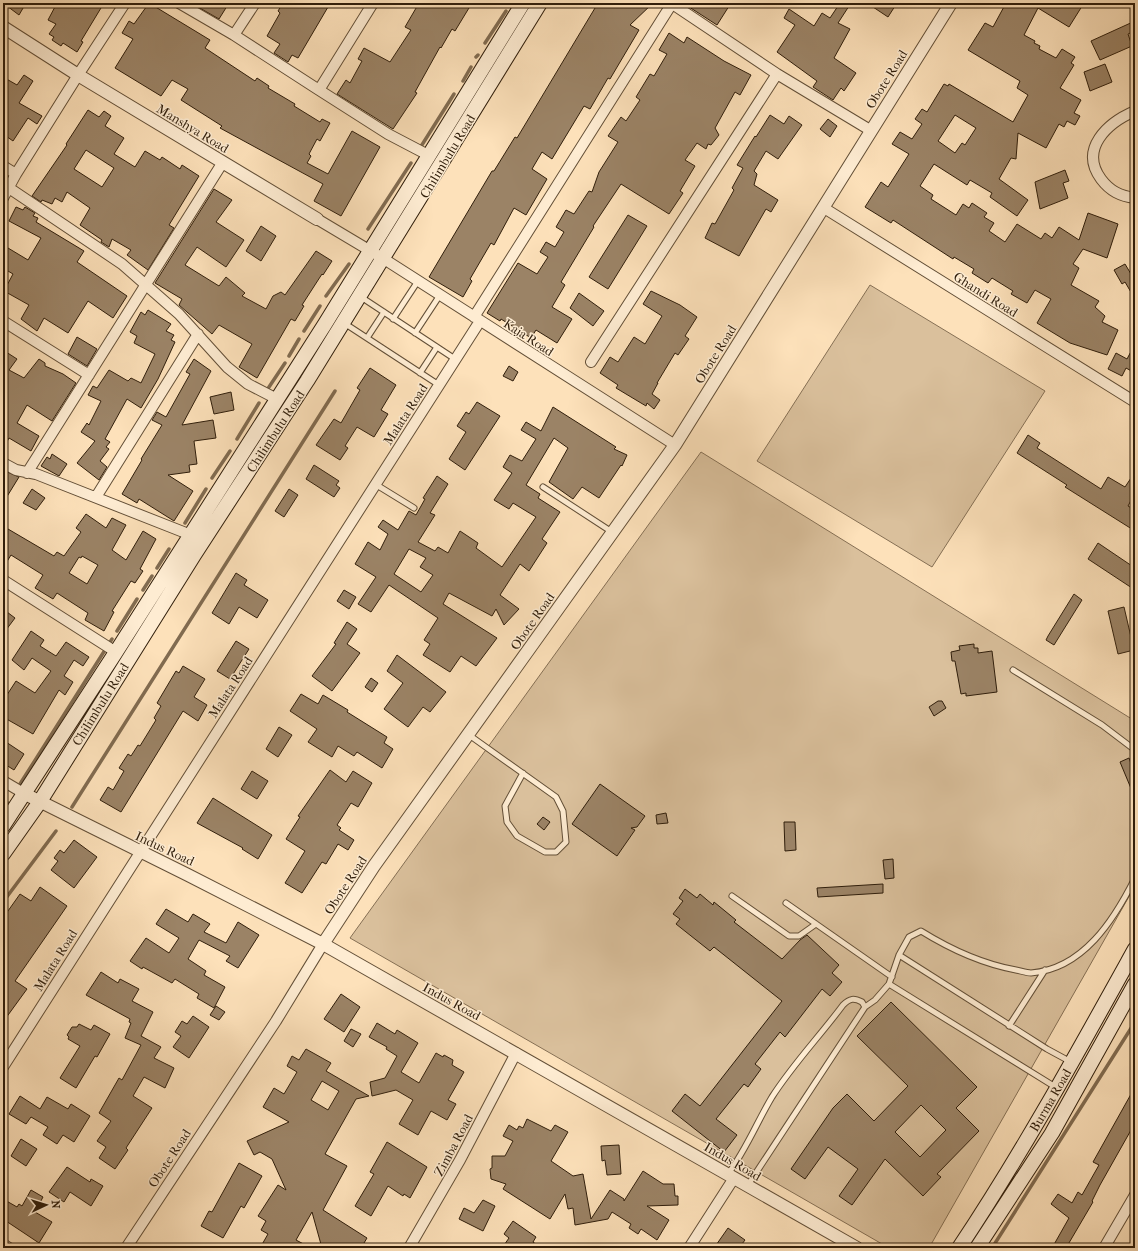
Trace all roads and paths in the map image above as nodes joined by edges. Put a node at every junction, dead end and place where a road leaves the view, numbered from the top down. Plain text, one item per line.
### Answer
1 (125, 3) edge
2 (179, 3) edge
3 (255, 3) edge
4 (373, 3) edge
5 (523, 3) edge
6 (540, 3) edge
7 (951, 3) edge
8 (670, 4) edge
9 (3, 27) edge
10 (234, 35) junction
11 (777, 74) junction
12 (78, 75) junction
13 (319, 90) junction
14 (1135, 110) edge
15 (870, 130) junction
16 (430, 156) junction
17 (223, 162) junction
18 (3, 166) edge
19 (16, 174) junction
20 (9, 188) junction
21 (3, 198) edge
22 (1135, 198) edge
23 (824, 208) junction
24 (317, 219) joint
25 (370, 251) junction
26 (384, 259) junction
27 (418, 281) junction
28 (145, 284) junction
29 (440, 295) junction
30 (360, 297) junction
31 (384, 312) junction
32 (393, 319) junction
33 (477, 319) junction
34 (3, 321) edge
35 (343, 323) junction
36 (415, 333) junction
37 (198, 334) junction
38 (367, 338) junction
39 (437, 347) junction
40 (455, 359) junction
41 (591, 362) dead end
42 (420, 373) junction
43 (89, 376) junction
44 (439, 385) junction
45 (277, 399) junction
46 (1135, 402) edge
47 (675, 445) junction
48 (3, 463) edge
49 (27, 473) junction
50 (375, 484) junction
51 (543, 487) dead end
52 (96, 497) junction
53 (414, 508) dead end
54 (612, 532) junction
55 (191, 535) junction
56 (3, 580) edge
57 (116, 652) junction
58 (1013, 670) dead end
59 (469, 735) junction
60 (1135, 750) edge
61 (523, 773) junction
62 (3, 781) edge
63 (24, 794) junction
64 (39, 803) junction
65 (3, 826) edge
66 (139, 852) junction
67 (3, 854) edge
68 (1135, 878) edge
69 (732, 896) dead end
70 (786, 903) dead end
71 (816, 924) junction
72 (323, 944) junction
73 (1135, 950) edge
74 (899, 955) junction
75 (1045, 970) junction
76 (892, 977) junction
77 (889, 984) junction
78 (1135, 984) edge
79 (865, 1007) junction
80 (1009, 1026) junction
81 (516, 1053) junction
82 (1072, 1062) junction
83 (3, 1067) edge
84 (1058, 1088) junction
85 (731, 1176) junction
86 (748, 1186) junction
87 (1135, 1195) edge
88 (3, 1244) edge
89 (9, 1248) edge
90 (126, 1248) edge
91 (410, 1248) edge
92 (688, 1248) edge
93 (857, 1248) edge
94 (959, 1248) edge
95 (977, 1248) edge
96 (1104, 1248) edge

1 - 12 street
2 - 10 street
3 - 10 street
4 - 13 street
5 - 16 main road, Chilimbulu Road
6 - 26 main road, Chilimbulu Road
7 - 15 street, Obote Road
8 - 11 street
8 - 33 street, Malata Road
9 - 12 street, Manshya Road
10 - 13 street
11 - 15 street
11 - 41 street
12 - 17 street, Manshya Road
12 - 19 street
13 - 16 street
14 - 22 street
15 - 23 street, Obote Road
16 - 25 main road, Chilimbulu Road
17 - 24 street, Manshya Road
17 - 28 street
18 - 19 street
19 - 20 street
20 - 21 street
20 - 28 street
23 - 46 street, Ghandi Road
23 - 47 street, Obote Road
24 - 25 street, Manshya Road
25 - 26 street, Kaja Road
25 - 45 main road, Chilimbulu Road
26 - 27 street, Kaja Road
26 - 30 main road, Chilimbulu Road
27 - 29 street, Kaja Road
27 - 32 lane
28 - 37 street
28 - 43 street
29 - 33 street, Kaja Road
29 - 36 lane
30 - 31 lane
30 - 35 main road, Chilimbulu Road
31 - 32 lane
31 - 38 lane
32 - 36 lane
33 - 40 street, Malata Road
33 - 47 street, Kaja Road
34 - 43 street
35 - 38 lane
35 - 64 main road, Chilimbulu Road
36 - 39 lane
37 - 45 street
37 - 52 street
38 - 42 lane
39 - 40 lane
39 - 42 lane
40 - 44 street, Malata Road
42 - 44 lane
43 - 49 street
44 - 50 street, Malata Road
45 - 55 main road, Chilimbulu Road
47 - 54 street, Obote Road
48 - 49 street
49 - 52 street
50 - 53 lane
50 - 66 street, Malata Road
51 - 54 lane
52 - 55 street
54 - 59 street, Obote Road
55 - 57 main road, Chilimbulu Road
56 - 57 street
57 - 63 main road, Chilimbulu Road
58 - 60 lane
59 - 61 lane
59 - 72 street, Obote Road
61 - 61 lane
62 - 63 street
63 - 64 street, Indus Road
63 - 65 main road, Chilimbulu Road
64 - 66 street, Indus Road
64 - 67 main road, Chilimbulu Road
66 - 72 street, Indus Road
66 - 83 street, Malata Road
68 - 75 lane
69 - 71 lane
70 - 71 lane
71 - 76 lane
72 - 81 street, Indus Road
72 - 90 street, Obote Road
73 - 82 main road, Burma Road
74 - 75 lane
74 - 76 lane
74 - 80 lane
75 - 80 lane
76 - 77 lane
77 - 79 lane
77 - 84 lane
78 - 95 main road, Burma Road
79 - 85 lane
79 - 86 lane
80 - 82 lane
81 - 85 street, Indus Road
81 - 91 street, Zimba Road
82 - 84 main road, Burma Road
84 - 94 main road, Burma Road
85 - 86 street, Indus Road
85 - 92 street
86 - 93 street, Indus Road
87 - 96 street
88 - 89 street

